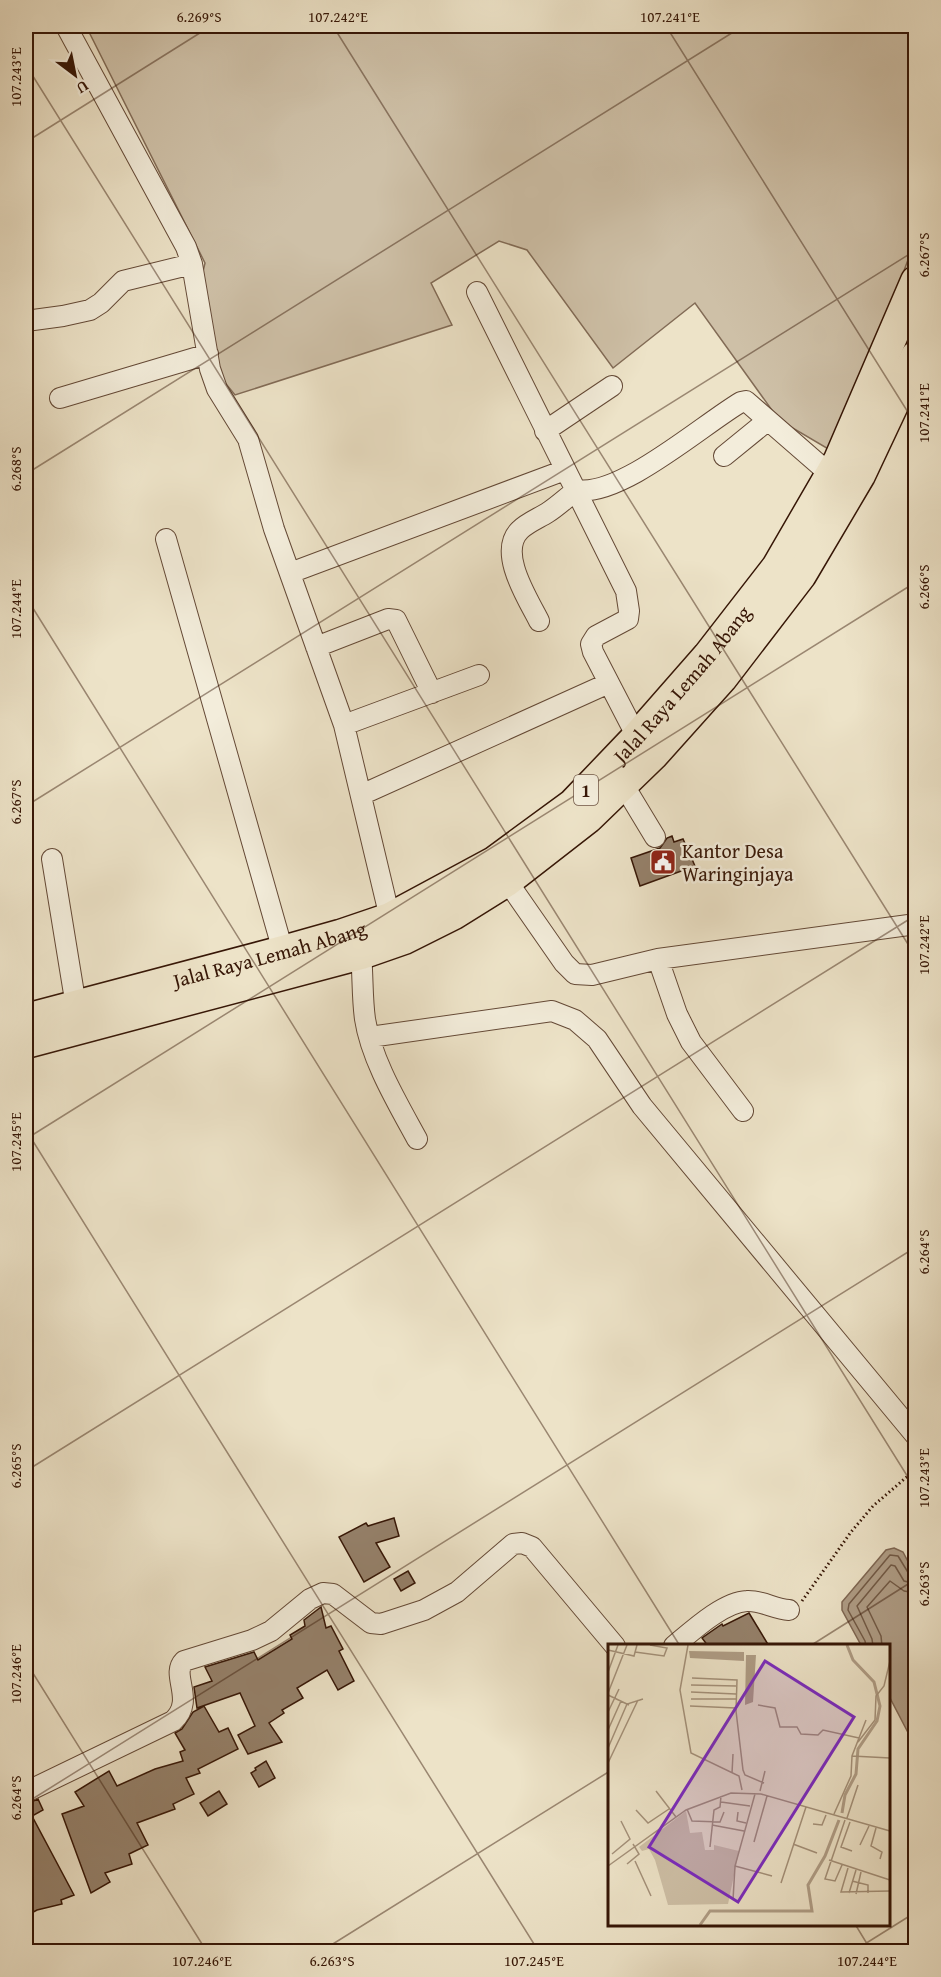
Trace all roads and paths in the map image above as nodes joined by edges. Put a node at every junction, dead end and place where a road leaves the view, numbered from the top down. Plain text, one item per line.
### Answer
1 (66, 26) edge
2 (192, 264) junction
3 (915, 281) edge
4 (477, 292) dead end
5 (26, 321) edge
6 (208, 354) junction
7 (907, 363) edge
8 (612, 386) dead end
9 (60, 398) dead end
10 (766, 421) junction
11 (545, 431) junction
12 (724, 456) dead end
13 (565, 470) junction
14 (831, 475) junction
15 (578, 490) junction
16 (166, 539) dead end
17 (290, 573) junction
18 (539, 621) dead end
19 (316, 647) junction
20 (479, 675) dead end
21 (609, 683) junction
22 (432, 693) junction
23 (344, 725) junction
24 (637, 737) junction
25 (623, 784) junction
26 (361, 795) junction
27 (655, 837) dead end
28 (52, 859) dead end
29 (507, 881) junction
30 (390, 918) junction
31 (915, 924) edge
32 (283, 951) junction
33 (361, 954) junction
34 (658, 959) junction
35 (76, 1006) junction
36 (27, 1022) edge
37 (370, 1037) junction
38 (743, 1111) dead end
39 (417, 1139) dead end
40 (915, 1436) edge
41 (915, 1469) edge
42 (789, 1610) joint
43 (613, 1644) edge
44 (677, 1644) edge
45 (26, 1792) edge

1 - 2 street
2 - 5 street
2 - 6 street
3 - 7 highway, Jalal Raya Lemah Abang / 1
4 - 11 street
6 - 9 street
6 - 17 street
7 - 14 highway, Jalal Raya Lemah Abang / 1
7 - 25 highway, Jalal Raya Lemah Abang / 1
8 - 11 street
10 - 12 street
10 - 14 street
10 - 15 street
11 - 13 street
13 - 15 street
13 - 17 street
14 - 24 highway, Jalal Raya Lemah Abang / 1
15 - 18 street
15 - 21 street
16 - 32 street
17 - 19 street
19 - 22 street
19 - 23 street
20 - 22 street
21 - 24 street
21 - 26 street
22 - 23 street
23 - 26 street
24 - 30 highway, Jalal Raya Lemah Abang / 1
25 - 27 street
25 - 29 highway, Jalal Raya Lemah Abang / 1
26 - 30 street
28 - 35 street
29 - 33 highway, Jalal Raya Lemah Abang / 1
29 - 34 street
30 - 32 highway, Jalal Raya Lemah Abang / 1
31 - 34 street
32 - 35 highway, Jalal Raya Lemah Abang / 1
33 - 36 highway, Jalal Raya Lemah Abang / 1
33 - 37 street
34 - 38 street
35 - 36 highway, Jalal Raya Lemah Abang / 1
37 - 39 street
37 - 40 street
41 - 42 path
42 - 44 street
43 - 45 street

